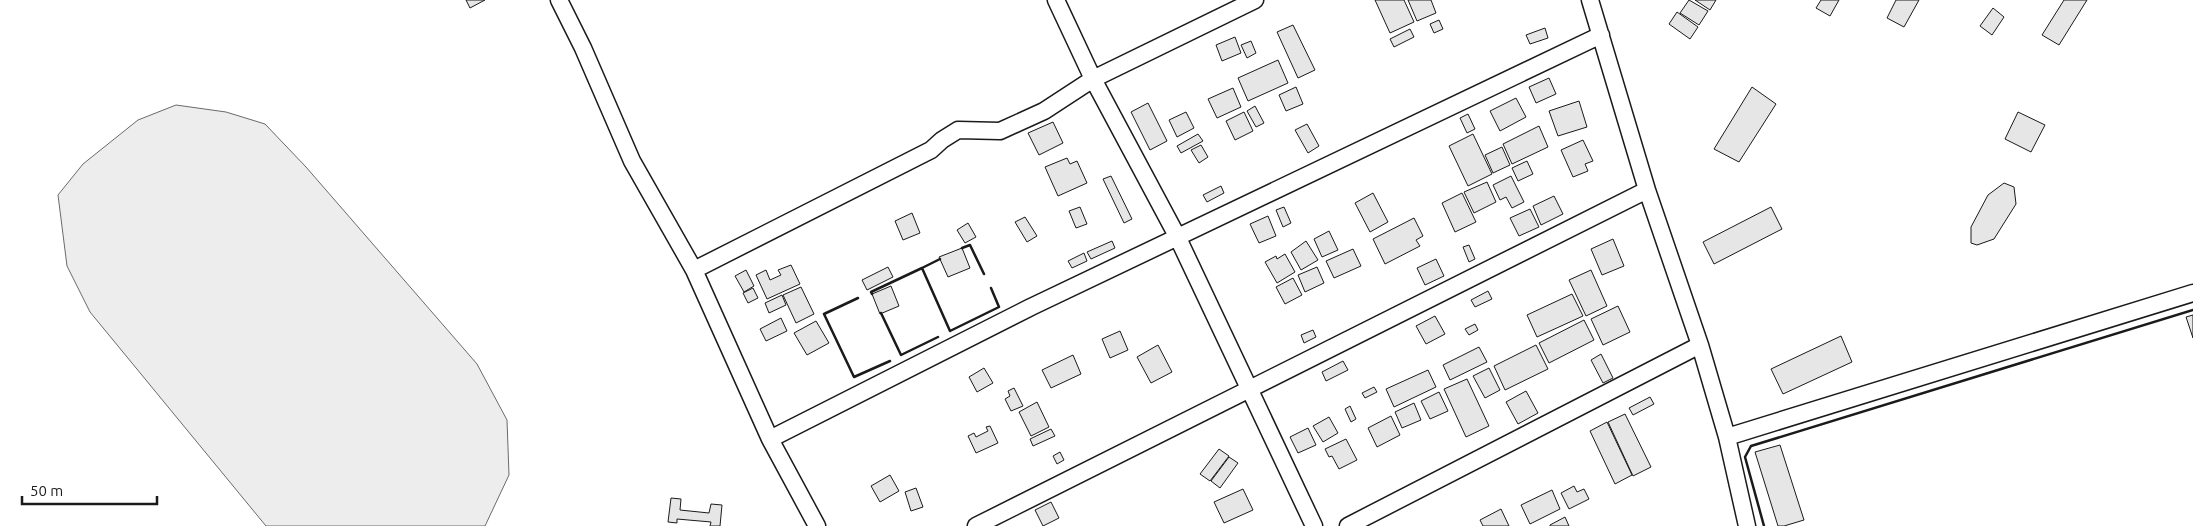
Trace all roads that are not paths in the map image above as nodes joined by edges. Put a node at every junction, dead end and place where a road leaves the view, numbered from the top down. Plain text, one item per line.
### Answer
1 (559, 0) edge
2 (1056, 0) edge
3 (1255, 0) edge
4 (1590, 0) edge
5 (1601, 35) junction
6 (1093, 78) junction
7 (1647, 190) junction
8 (1176, 236) junction
9 (694, 270) junction
10 (2193, 293) edge
11 (1700, 345) junction
12 (1249, 390) junction
13 (1726, 437) junction
14 (770, 438) junction
15 (817, 526) edge
16 (976, 526) edge
17 (1314, 526) edge
18 (1348, 526) edge
19 (1747, 526) edge

1 - 9 street
2 - 6 street
3 - 6 street
4 - 5 street
5 - 7 street
5 - 8 street
6 - 8 street
6 - 9 street
7 - 11 street
7 - 12 street
8 - 12 street
8 - 14 street
9 - 14 street
10 - 13 street
11 - 13 street
11 - 18 street
12 - 16 street
12 - 17 street
13 - 19 street
14 - 15 street

